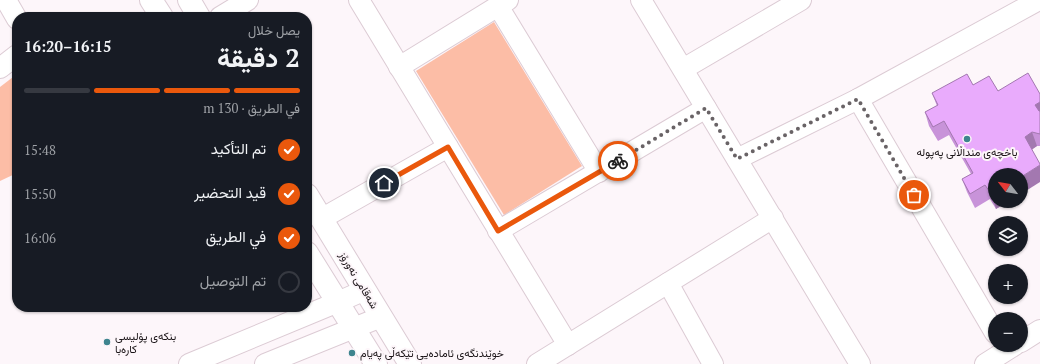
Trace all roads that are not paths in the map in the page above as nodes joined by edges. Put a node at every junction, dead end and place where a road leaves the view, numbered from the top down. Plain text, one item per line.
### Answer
1 (6, 0) edge
2 (151, 0) edge
3 (188, 0) edge
4 (248, 0) edge
5 (359, 0) edge
6 (641, 0) edge
7 (801, 0) edge
8 (1039, 0) edge
9 (503, 3) edge
10 (13, 12) edge
11 (159, 12) edge
12 (196, 12) edge
13 (228, 12) edge
14 (12, 59) edge
15 (399, 67) junction
16 (0, 68) edge
17 (683, 69) junction
18 (858, 99) junction
19 (706, 108) junction
20 (448, 147) junction
21 (737, 159) junction
22 (599, 172) junction
23 (312, 203) edge
24 (321, 218) junction
25 (772, 218) junction
26 (498, 231) junction
27 (312, 261) edge
28 (668, 283) junction
29 (365, 290) junction
30 (338, 302) junction
31 (381, 317) junction
32 (988, 321) edge
33 (354, 328) junction
34 (1040, 330) edge
35 (1028, 337) edge
36 (568, 345) junction
37 (1002, 352) edge
38 (189, 364) edge
39 (265, 364) edge
40 (376, 364) edge
41 (410, 364) edge
42 (537, 364) edge
43 (713, 364) edge
44 (860, 364) edge
45 (985, 364) edge

1 - 10 street
2 - 11 main road
3 - 12 main road
4 - 13 street
5 - 15 street
6 - 17 street
7 - 17 street
8 - 18 street
9 - 15 street
9 - 22 street
14 - 16 street
15 - 20 street
17 - 19 street
18 - 21 street
18 - 32 street
19 - 21 street
19 - 22 street
20 - 24 street
20 - 26 street
21 - 25 street
22 - 26 street
23 - 24 main road, شەقامی نەورۆز
24 - 29 main road, شەقامی نەورۆز
25 - 28 street
25 - 44 street
26 - 36 street
27 - 30 main road
28 - 36 street
28 - 43 street
29 - 30 street
29 - 31 main road, شەقامی نەورۆز
30 - 33 main road
30 - 38 street
31 - 33 street
31 - 41 main road, شەقامی نەورۆز
33 - 39 street
33 - 40 main road
34 - 35 street
36 - 42 street
37 - 45 street

